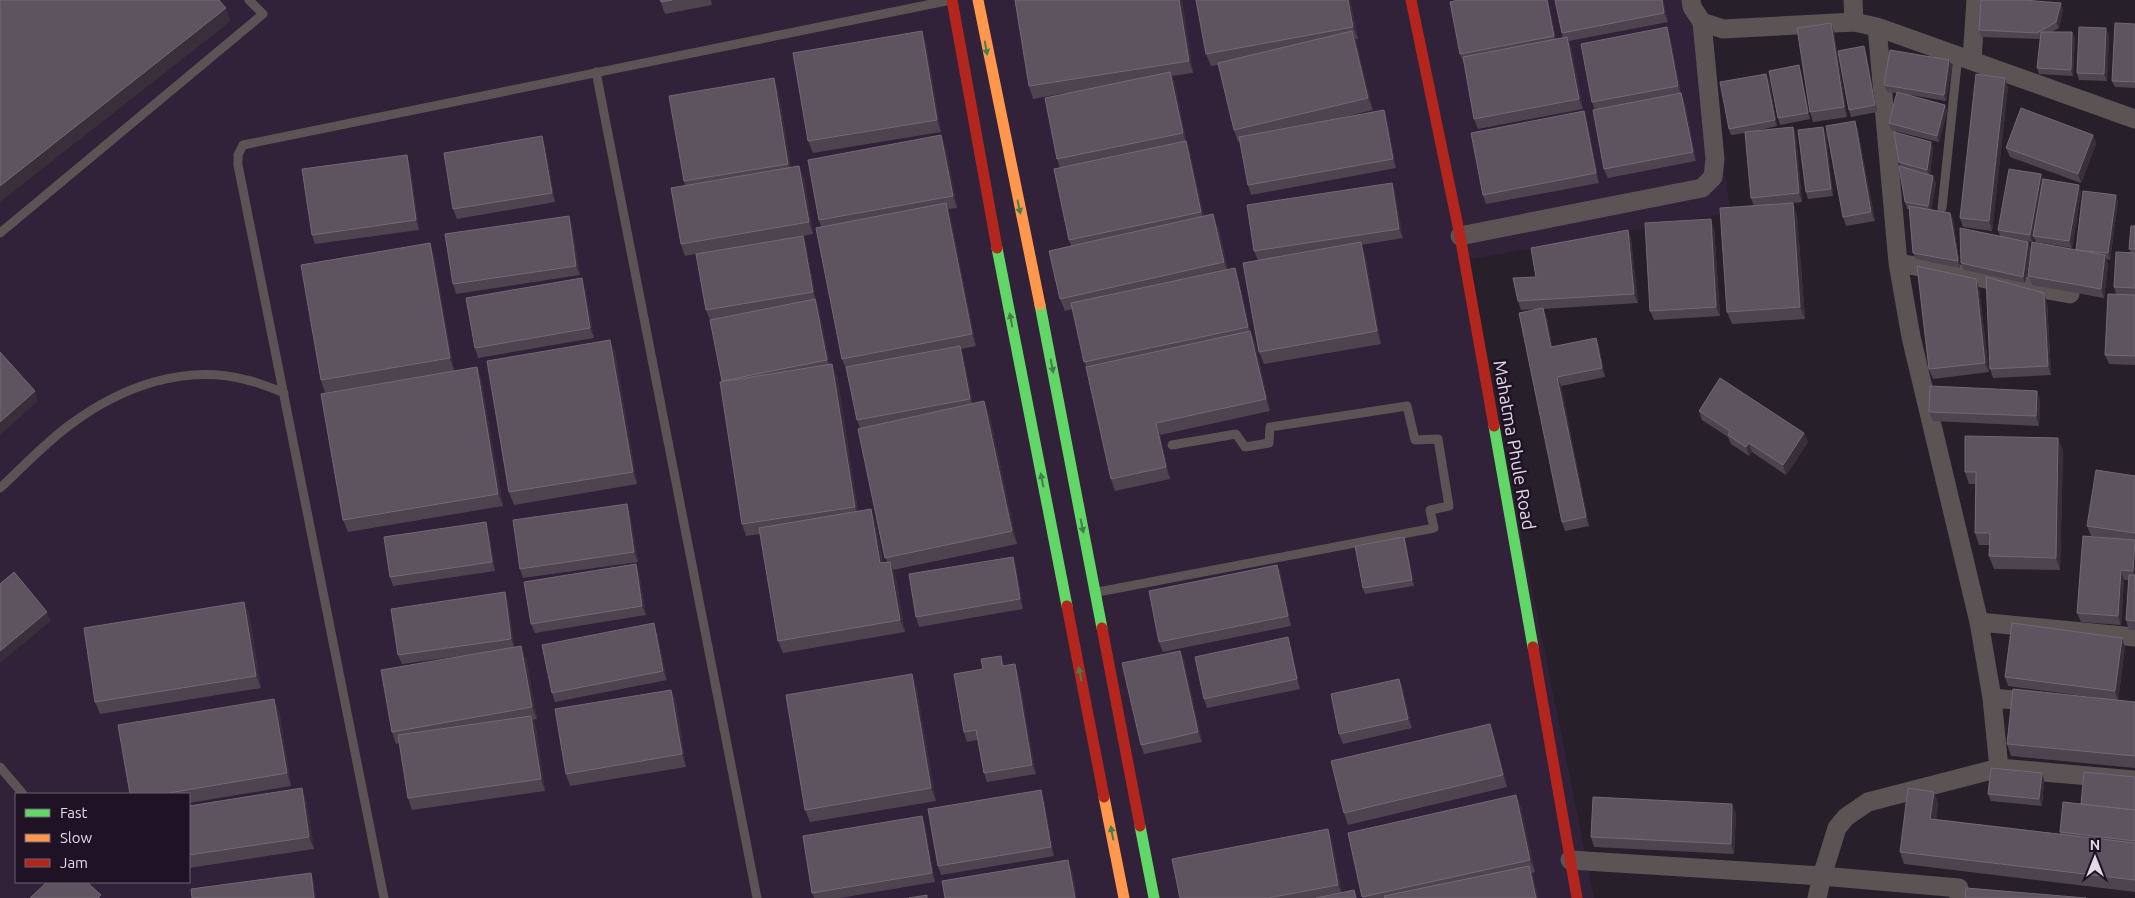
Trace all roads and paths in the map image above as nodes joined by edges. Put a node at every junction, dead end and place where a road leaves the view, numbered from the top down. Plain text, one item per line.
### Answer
1 (250, 0) edge
2 (952, 0) edge
3 (978, 0) edge
4 (1411, 0) edge
5 (1691, 0) edge
6 (1853, 0) edge
7 (1976, 0) edge
8 (1702, 22) junction
9 (1854, 22) junction
10 (1877, 27) junction
11 (1965, 57) junction
12 (596, 72) junction
13 (2135, 119) edge
14 (1942, 208) dead end
15 (0, 233) edge
16 (1460, 236) junction
17 (1898, 262) junction
18 (2070, 294) edge
19 (284, 393) junction
20 (1172, 445) dead end
21 (0, 488) edge
22 (1095, 592) junction
23 (1979, 622) junction
24 (2135, 637) edge
25 (1992, 698) junction
26 (2058, 704) edge
27 (0, 767) edge
28 (1999, 768) junction
29 (2135, 780) edge
30 (22, 793) edge
31 (1131, 857) junction
32 (1570, 860) junction
33 (1822, 876) junction
34 (1978, 890) edge
35 (1959, 893) edge
36 (384, 898) edge
37 (757, 898) edge
38 (1124, 898) edge
39 (1154, 898) edge
40 (1577, 898) edge
41 (1817, 898) edge

1 - 15 lane
2 - 12 lane
31 -> 2 street
3 -> 22 street
4 - 16 street, Mahatma Phule Road
5 - 8 street
6 - 9 street
7 - 11 street
8 - 9 street
8 - 16 street
9 - 10 street
10 - 11 street
10 - 17 street
11 - 13 street
11 - 14 lane
12 - 19 lane
12 - 37 lane
16 - 32 street, Mahatma Phule Road
17 - 18 street
17 - 23 street
19 - 21 lane
19 - 36 lane
20 - 22 lane
22 - 31 street
23 - 24 street
23 - 25 street
25 - 26 street
25 - 28 street
27 - 30 lane
28 - 29 street
28 - 33 street
31 - 38 street
31 - 39 street
32 - 33 street
32 - 40 street, Mahatma Phule Road
33 - 35 street
33 - 41 street
34 - 35 street

